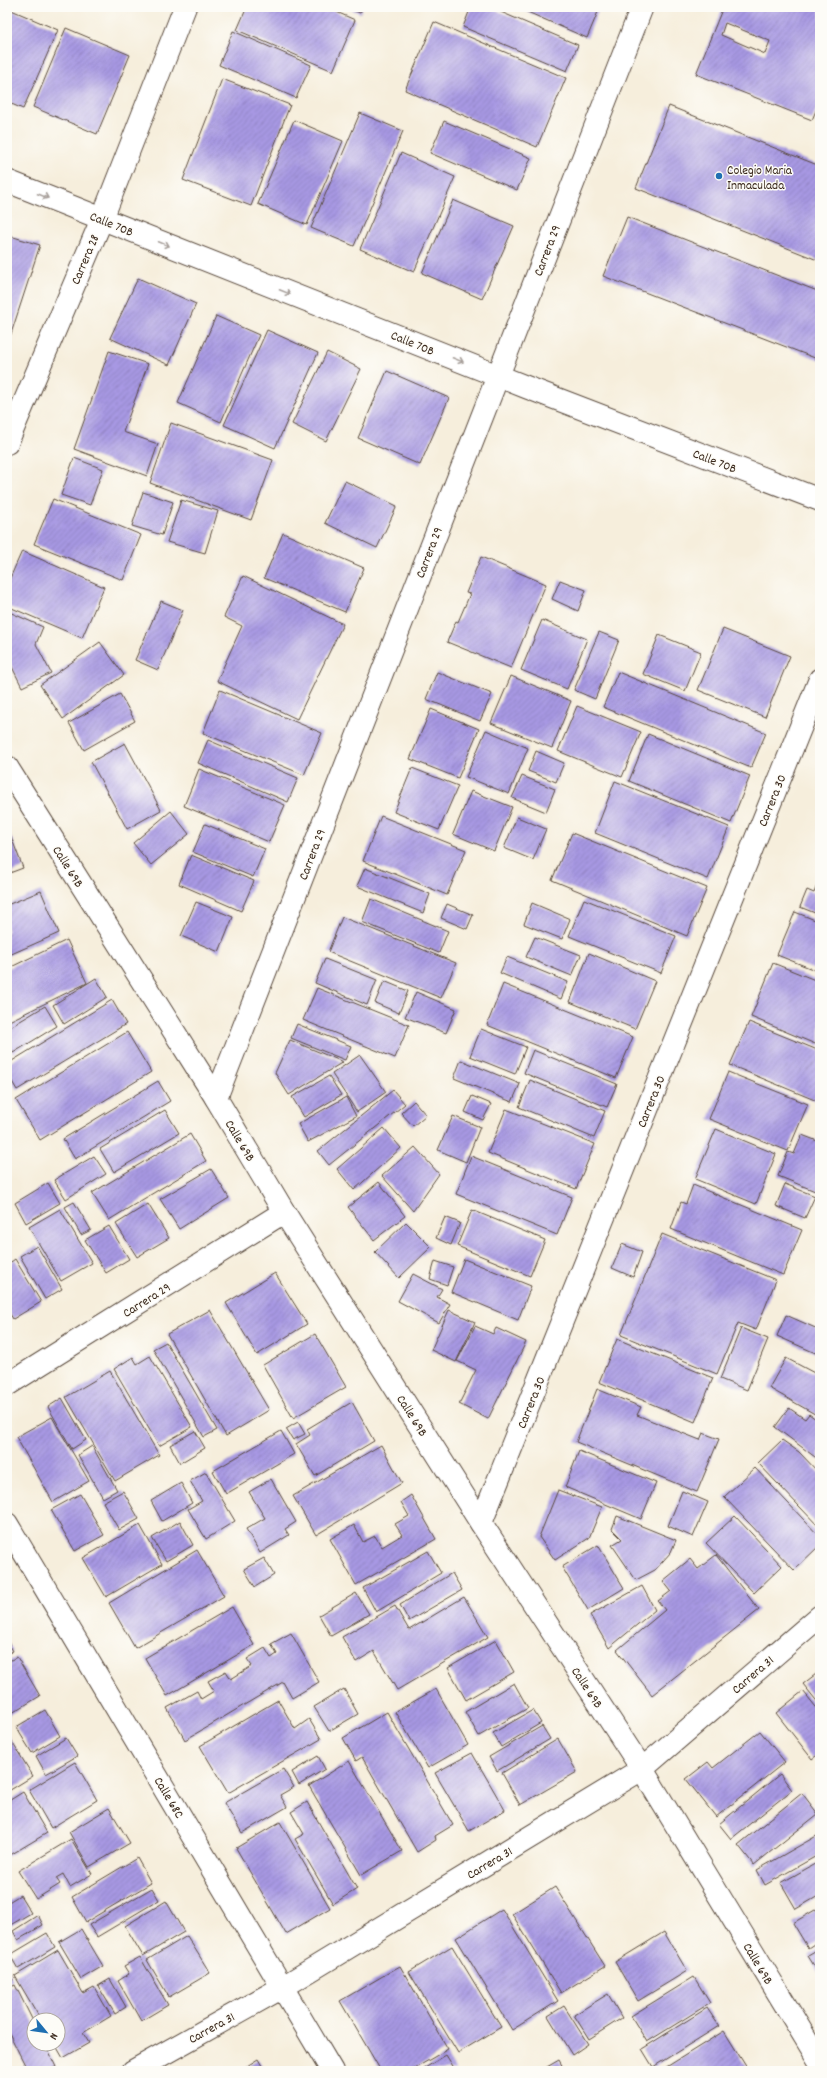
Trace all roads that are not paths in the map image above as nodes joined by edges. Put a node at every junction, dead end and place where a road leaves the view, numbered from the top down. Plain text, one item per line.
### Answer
1 (185, 7) edge
2 (642, 7) edge
3 (7, 181) edge
4 (102, 219) junction
5 (497, 376) junction
6 (7, 443) edge
7 (820, 500) edge
8 (820, 679) edge
9 (7, 767) edge
10 (216, 1098) junction
11 (284, 1212) junction
12 (7, 1385) edge
13 (481, 1523) junction
14 (7, 1524) edge
15 (820, 1616) edge
16 (642, 1769) junction
17 (283, 1987) junction
18 (820, 2062) edge
19 (133, 2071) edge
20 (332, 2071) edge

1 - 4 street, Carrera 28
2 - 5 street, Carrera 29
3 -> 4 street, Calle 70B
4 -> 5 street, Calle 70B
4 - 6 street, Carrera 28
5 - 7 street, Calle 70B
5 - 10 street, Carrera 29
8 - 13 street, Carrera 30
9 - 10 street, Calle 69B
10 - 11 street, Calle 69B
11 - 12 street, Carrera 29
11 - 13 street, Calle 69B
13 - 16 street, Calle 69B
14 - 17 street, Calle 68C
15 - 16 street, Carrera 31
16 - 17 street, Carrera 31
16 - 18 street, Calle 69B
17 - 19 street, Carrera 31
17 - 20 street, Calle 68C

